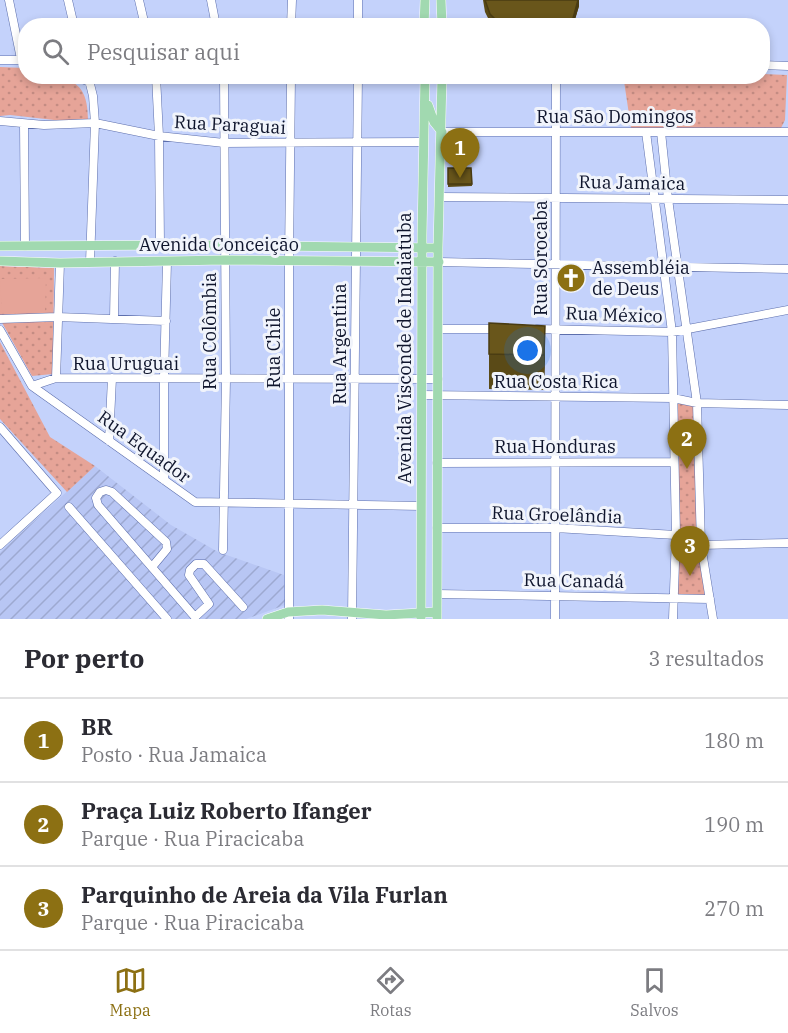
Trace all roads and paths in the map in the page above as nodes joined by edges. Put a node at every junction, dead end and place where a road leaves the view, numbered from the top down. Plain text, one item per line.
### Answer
1 (9, 0) edge
2 (68, 0) edge
3 (139, 0) edge
4 (211, 0) edge
5 (292, 0) edge
6 (358, 0) edge
7 (425, 0) edge
8 (441, 0) edge
9 (72, 18) edge
10 (143, 18) edge
11 (214, 18) edge
12 (291, 18) edge
13 (358, 18) edge
14 (426, 18) edge
15 (442, 18) edge
16 (18, 38) edge
17 (18, 59) edge
18 (0, 60) edge
19 (770, 65) edge
20 (788, 66) edge
21 (90, 84) edge
22 (156, 84) edge
23 (224, 84) edge
24 (291, 84) edge
25 (358, 84) edge
26 (425, 84) edge
27 (442, 84) edge
28 (556, 84) edge
29 (425, 98) junction
30 (0, 122) edge
31 (95, 123) junction
32 (24, 124) junction
33 (557, 131) junction
34 (442, 132) junction
35 (646, 132) junction
36 (662, 132) junction
37 (788, 132) edge
38 (159, 136) junction
39 (423, 142) junction
40 (224, 143) junction
41 (291, 143) junction
42 (359, 143) junction
43 (440, 197) junction
44 (556, 197) junction
45 (655, 199) junction
46 (668, 199) junction
47 (788, 200) edge
48 (160, 245) junction
49 (0, 246) edge
50 (25, 246) junction
51 (225, 246) junction
52 (91, 247) junction
53 (289, 247) junction
54 (356, 247) junction
55 (422, 247) junction
56 (438, 248) junction
57 (225, 260) junction
58 (0, 261) edge
59 (115, 261) junction
60 (289, 261) junction
61 (423, 261) junction
62 (60, 262) junction
63 (90, 262) junction
64 (167, 262) junction
65 (356, 262) junction
66 (439, 262) junction
67 (557, 263) junction
68 (664, 266) junction
69 (677, 266) junction
70 (788, 269) edge
71 (788, 310) edge
72 (57, 317) junction
73 (0, 319) edge
74 (114, 319) junction
75 (166, 321) junction
76 (438, 329) junction
77 (508, 329) edge
78 (532, 329) edge
79 (556, 329) junction
80 (686, 329) junction
81 (0, 330) edge
82 (672, 332) junction
83 (56, 378) junction
84 (112, 378) junction
85 (164, 378) junction
86 (289, 378) junction
87 (355, 378) junction
88 (226, 379) junction
89 (422, 379) junction
90 (438, 379) junction
91 (32, 386) junction
92 (422, 395) junction
93 (438, 396) junction
94 (555, 396) junction
95 (673, 398) junction
96 (697, 403) junction
97 (788, 405) edge
98 (0, 427) edge
99 (110, 441) junction
100 (555, 462) junction
101 (673, 462) junction
102 (436, 463) junction
103 (164, 480) junction
104 (224, 502) junction
105 (289, 503) junction
106 (355, 504) junction
107 (422, 506) junction
108 (69, 507) dead end
109 (437, 528) junction
110 (555, 528) junction
111 (676, 535) junction
112 (788, 543) edge
113 (0, 545) edge
114 (701, 545) junction
115 (223, 550) dead end
116 (152, 567) junction
117 (437, 594) junction
118 (555, 595) junction
119 (672, 598) junction
120 (710, 599) junction
121 (243, 607) dead end
122 (437, 615) edge
123 (289, 616) edge
124 (353, 616) edge
125 (421, 616) edge
126 (167, 619) edge
127 (267, 619) edge
128 (555, 619) edge
129 (672, 619) edge
130 (713, 619) edge

1 - 16 street
2 - 9 street
3 - 10 street
4 - 11 street
5 - 12 street
6 - 13 street
7 - 14 main road
8 - 15 main road
17 - 18 street
19 - 20 street
21 - 31 street
22 - 38 street
23 - 40 street, Rua Colômbia
24 - 41 street, Rua Chile
25 - 42 street, Rua Argentina
26 - 29 main road, Avenida Visconde de Indaiatuba
27 - 34 main road, Avenida Visconde de Indaiatuba
28 - 33 street, Rua Sorocaba
29 - 34 main road
29 - 39 main road, Avenida Visconde de Indaiatuba
30 - 32 street, Rua Paraguai
31 - 32 street, Rua Paraguai
31 - 38 street, Rua Paraguai
31 - 52 street
32 - 50 street
33 - 34 street, Rua São Domingos
33 - 35 street, Rua São Domingos
33 - 44 street, Rua Sorocaba
34 - 43 main road, Avenida Visconde de Indaiatuba
35 - 36 street, Rua São Domingos
35 - 45 street
36 - 37 street, Rua São Domingos
36 - 46 street
38 - 40 street, Rua Paraguai
38 - 48 street
39 - 42 street, Rua Paraguai
39 - 55 main road, Avenida Visconde de Indaiatuba
40 - 41 street, Rua Paraguai
40 - 51 street, Rua Colômbia
41 - 42 street, Rua Paraguai
41 - 53 street, Rua Chile
42 - 54 street, Rua Argentina
43 - 44 street, Rua Jamaica
43 - 56 main road, Avenida Visconde de Indaiatuba
44 - 45 street, Rua Jamaica
44 - 67 street, Rua Sorocaba
45 - 46 street, Rua Jamaica
45 - 68 street
46 - 47 street, Rua Jamaica
46 - 69 street
48 - 51 main road, Avenida Conceição
48 - 52 main road, Avenida Conceição
49 - 50 main road, Avenida Conceição
50 - 52 main road, Avenida Conceição
51 - 53 main road, Avenida Conceição
51 - 57 street, Rua Colômbia
52 - 63 street
53 - 54 main road, Avenida Conceição
53 - 60 street, Rua Chile
54 - 55 main road, Avenida Conceição
54 - 65 street, Rua Argentina
55 - 56 main road, Avenida Conceição
55 - 61 main road, Avenida Visconde de Indaiatuba
56 - 66 main road, Avenida Visconde de Indaiatuba
57 - 60 main road, Avenida Conceição
57 - 64 main road, Avenida Conceição
57 - 88 street, Rua Colômbia
58 - 62 main road, Avenida Conceição
59 - 63 main road, Avenida Conceição
59 - 64 main road, Avenida Conceição
59 - 74 street
60 - 65 main road, Avenida Conceição
60 - 86 street, Rua Chile
61 - 65 main road, Avenida Conceição
61 - 66 main road, Avenida Conceição
61 - 89 main road, Avenida Visconde de Indaiatuba
62 - 63 main road, Avenida Conceição
62 - 72 street
64 - 75 street
65 - 87 street, Rua Argentina
66 - 67 street
66 - 76 main road, Avenida Visconde de Indaiatuba
67 - 68 street
67 - 79 street, Rua Sorocaba
68 - 69 street
68 - 82 street
69 - 70 street
69 - 80 street
71 - 80 street, Rua México
72 - 73 street
72 - 74 street
72 - 83 street
74 - 75 street
75 - 85 street
76 - 77 street
76 - 90 main road, Avenida Visconde de Indaiatuba
78 - 79 street, Rua México
79 - 82 street, Rua México
79 - 94 street, Rua Sorocaba
80 - 82 street, Rua México
80 - 96 street
81 - 91 street, Rua Equador
82 - 95 street
83 - 84 street, Rua Uruguai
83 - 91 street, Rua Uruguai
84 - 85 street, Rua Uruguai
84 - 99 street
85 - 88 street, Rua Uruguai
85 - 103 street
86 - 87 street, Rua Uruguai
86 - 88 street, Rua Uruguai
86 - 105 street, Rua Chile
87 - 89 street, Rua Uruguai
87 - 106 street, Rua Argentina
88 - 104 street, Rua Colômbia
89 - 90 street, Rua Uruguai
89 - 92 main road, Avenida Visconde de Indaiatuba
90 - 93 main road, Avenida Visconde de Indaiatuba
91 - 99 street, Rua Equador
92 - 93 street, Rua Costa Rica
92 - 107 main road, Avenida Visconde de Indaiatuba
93 - 94 street, Rua Costa Rica
93 - 102 main road, Avenida Visconde de Indaiatuba
94 - 95 street, Rua Costa Rica
94 - 100 street, Rua Sorocaba
95 - 96 street, Rua Costa Rica
95 - 101 street
96 - 97 street, Rua Costa Rica
96 - 114 street
98 - 113 street
99 - 103 street, Rua Equador
100 - 101 street, Rua Honduras
100 - 102 street, Rua Honduras
100 - 110 street, Rua Sorocaba
101 - 111 street
102 - 109 main road, Avenida Visconde de Indaiatuba
103 - 104 street, Rua Equador
104 - 105 street, Rua Equador
104 - 115 street, Rua Colômbia
105 - 106 street, Rua Equador
105 - 123 street, Rua Chile
106 - 107 street, Rua Equador
106 - 124 street, Rua Argentina
107 - 125 main road, Avenida Visconde de Indaiatuba
108 - 126 street
109 - 110 street, Rua Groelândia
109 - 117 main road, Avenida Visconde de Indaiatuba
110 - 111 street, Rua Groelândia
110 - 118 street, Rua Sorocaba
111 - 114 street, Rua Groelândia
111 - 119 street
112 - 114 street
114 - 120 street
116 - 116 street
116 - 121 street
117 - 118 street, Rua Canadá
117 - 122 main road, Avenida Visconde de Indaiatuba
118 - 119 street, Rua Canadá
118 - 128 street, Rua Sorocaba
119 - 120 street, Rua Canadá
119 - 129 street
120 - 130 street
122 - 125 main road
123 - 124 main road
123 - 127 main road
124 - 125 main road

